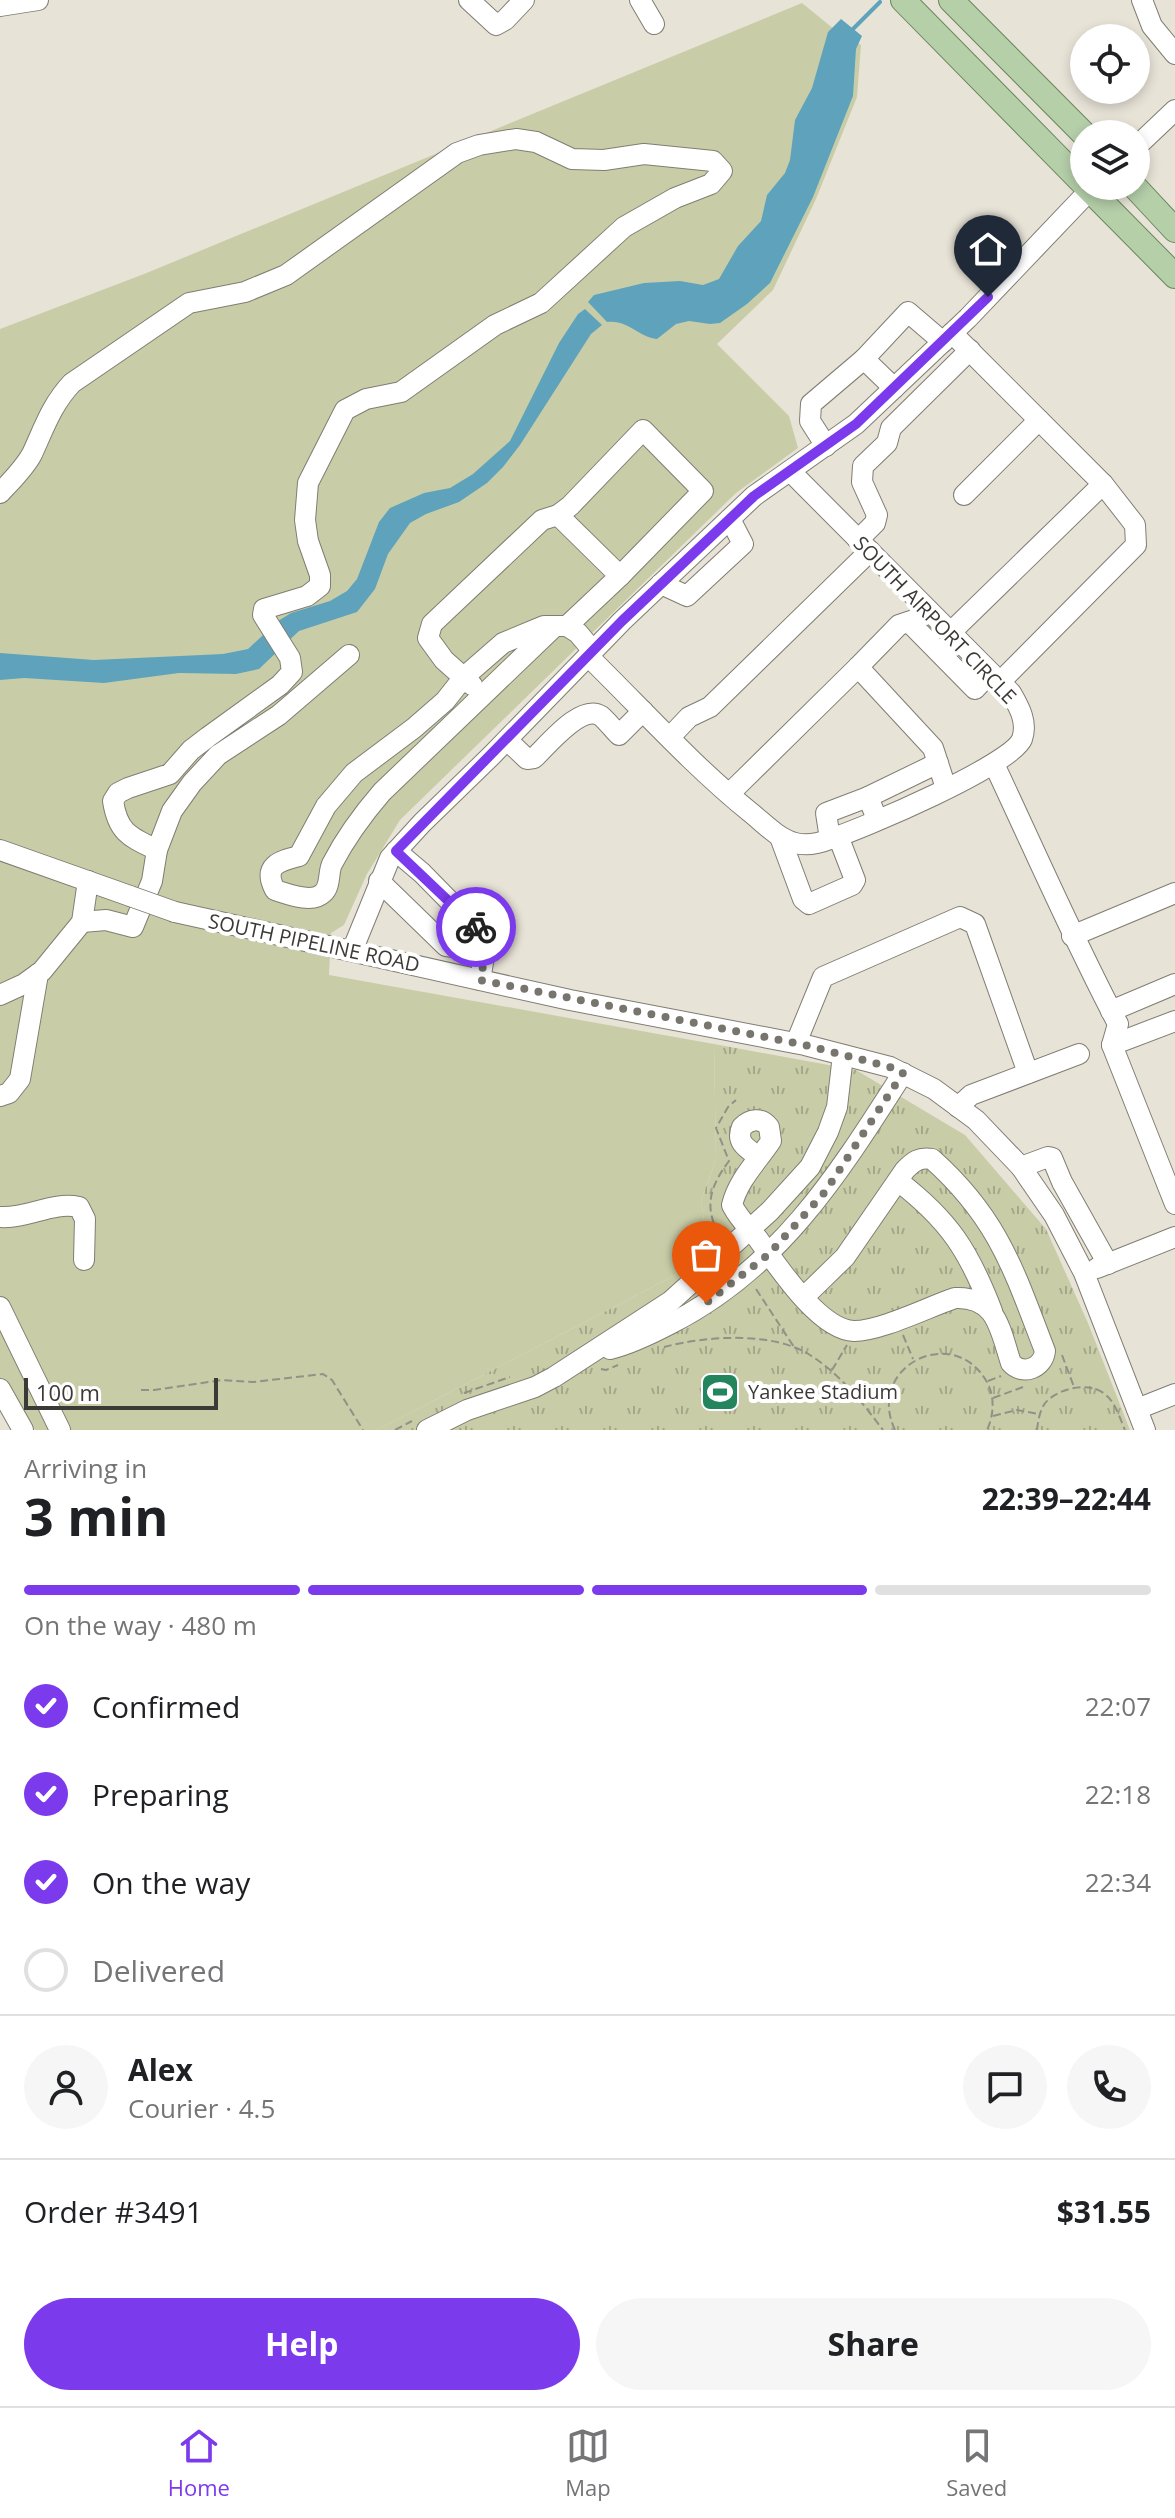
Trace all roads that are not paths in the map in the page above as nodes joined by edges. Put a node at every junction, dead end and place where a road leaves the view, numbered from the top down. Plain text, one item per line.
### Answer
1 (469, 0) edge
2 (524, 0) edge
3 (640, 0) edge
4 (903, 0) edge
5 (951, 0) edge
6 (1142, 0) edge
7 (27, 1) edge
8 (0, 6) edge
9 (654, 24) dead end
10 (1175, 54) edge
11 (1175, 110) edge
12 (1070, 120) edge
13 (1150, 134) edge
14 (1070, 167) edge
15 (1076, 200) edge
16 (1102, 200) edge
17 (1147, 200) edge
18 (1175, 230) edge
19 (1175, 276) edge
20 (947, 337) junction
21 (970, 350) junction
22 (864, 359) junction
23 (894, 388) junction
24 (1039, 420) junction
25 (826, 446) junction
26 (790, 471) junction
27 (1103, 484) junction
28 (0, 493) edge
29 (964, 495) dead end
30 (558, 515) junction
31 (864, 546) junction
32 (620, 576) junction
33 (928, 610) junction
34 (909, 622) junction
35 (561, 626) junction
36 (950, 633) junction
37 (590, 654) junction
38 (349, 655) dead end
39 (858, 667) junction
40 (464, 677) junction
41 (995, 677) junction
42 (483, 696) junction
43 (643, 711) junction
44 (670, 737) junction
45 (507, 740) junction
46 (938, 763) junction
47 (994, 764) junction
48 (360, 768) junction
49 (946, 788) junction
50 (382, 792) junction
51 (729, 794) junction
52 (868, 797) junction
53 (877, 819) junction
54 (780, 837) junction
55 (834, 838) junction
56 (0, 850) edge
57 (157, 850) junction
58 (396, 851) junction
59 (299, 856) junction
60 (330, 868) junction
61 (88, 881) junction
62 (379, 881) junction
63 (1175, 893) edge
64 (82, 922) junction
65 (1072, 936) junction
66 (352, 951) junction
67 (485, 951) junction
68 (38, 974) junction
69 (480, 980) junction
70 (1175, 984) edge
71 (0, 995) edge
72 (1111, 1011) junction
73 (1175, 1021) edge
74 (796, 1043) junction
75 (1112, 1045) junction
76 (1079, 1054) dead end
77 (843, 1055) junction
78 (903, 1073) junction
79 (1028, 1073) junction
80 (0, 1096) edge
81 (958, 1107) junction
82 (759, 1157) dead end
83 (1021, 1167) junction
84 (898, 1181) junction
85 (1175, 1204) edge
86 (0, 1217) edge
87 (750, 1229) junction
88 (1175, 1237) edge
89 (769, 1254) junction
90 (84, 1260) dead end
91 (1108, 1264) junction
92 (1084, 1273) junction
93 (804, 1297) junction
94 (0, 1307) edge
95 (992, 1312) junction
96 (585, 1355) junction
97 (0, 1389) edge
98 (1175, 1394) edge
99 (1137, 1409) junction
100 (426, 1422) edge
101 (23, 1430) edge
102 (60, 1430) edge
103 (1145, 1430) edge

1 - 2 street
3 - 9 street
4 - 14 main road
5 - 12 main road
6 - 10 street
7 - 8 street
11 - 13 street
15 - 20 street
16 - 19 main road
17 - 18 main road
20 - 21 street
20 - 22 street
20 - 23 street
21 - 24 street
21 - 31 street
22 - 23 street
22 - 25 street
23 - 25 street
24 - 27 street
24 - 29 street
25 - 26 street
26 - 31 street, SOUTH AIRPORT CIRCLE
26 - 37 street
27 - 36 street
27 - 41 street
28 - 57 street
30 - 32 street
30 - 32 street
30 - 40 street
31 - 33 street, SOUTH AIRPORT CIRCLE
31 - 44 street
32 - 35 street
33 - 34 street
33 - 36 street, SOUTH AIRPORT CIRCLE
34 - 39 street
34 - 41 street
35 - 37 street
35 - 40 street
35 - 42 street
36 - 41 street, SOUTH AIRPORT CIRCLE
37 - 43 street
37 - 45 street
38 - 57 street
39 - 46 street
39 - 51 street
40 - 42 street
40 - 48 street
41 - 47 street, SOUTH AIRPORT CIRCLE
42 - 50 street
43 - 44 street
43 - 45 street
44 - 51 street
45 - 58 street
46 - 49 street
46 - 52 street
47 - 49 street, SOUTH AIRPORT CIRCLE
47 - 65 street
48 - 50 street
48 - 59 street
49 - 53 street, SOUTH AIRPORT CIRCLE
50 - 60 street
51 - 54 street
52 - 53 street
52 - 55 street
53 - 55 street, SOUTH AIRPORT CIRCLE
54 - 55 street, SOUTH AIRPORT CIRCLE
54 - 55 street
56 - 61 street, SOUTH PIPELINE ROAD
57 - 64 street
58 - 62 street
58 - 67 street
59 - 60 street
59 - 60 street
61 - 64 street
61 - 66 street, SOUTH PIPELINE ROAD, bridge
62 - 66 street
62 - 67 street
63 - 65 street
64 - 68 street
65 - 72 street
66 - 69 street, SOUTH PIPELINE ROAD
67 - 69 street
68 - 71 street
68 - 80 street
69 - 74 street, SOUTH PIPELINE ROAD
70 - 72 street
72 - 75 street
73 - 75 street
74 - 77 street, SOUTH PIPELINE ROAD
74 - 79 street
75 - 85 street
76 - 79 street
77 - 78 street, SOUTH PIPELINE ROAD
77 - 87 street
78 - 81 street, SOUTH PIPELINE ROAD
78 - 89 street
79 - 81 street
81 - 83 street, SOUTH PIPELINE ROAD
82 - 87 street
83 - 91 street
83 - 92 street, SOUTH PIPELINE ROAD
84 - 93 street
84 - 95 street
84 - 95 street
86 - 90 street
87 - 89 street
87 - 96 street
88 - 91 street
89 - 93 street
89 - 96 street
91 - 92 street
92 - 99 street, SOUTH PIPELINE ROAD
93 - 95 street
94 - 102 street
96 - 100 street
97 - 101 street
98 - 99 street
99 - 103 street, SOUTH PIPELINE ROAD

